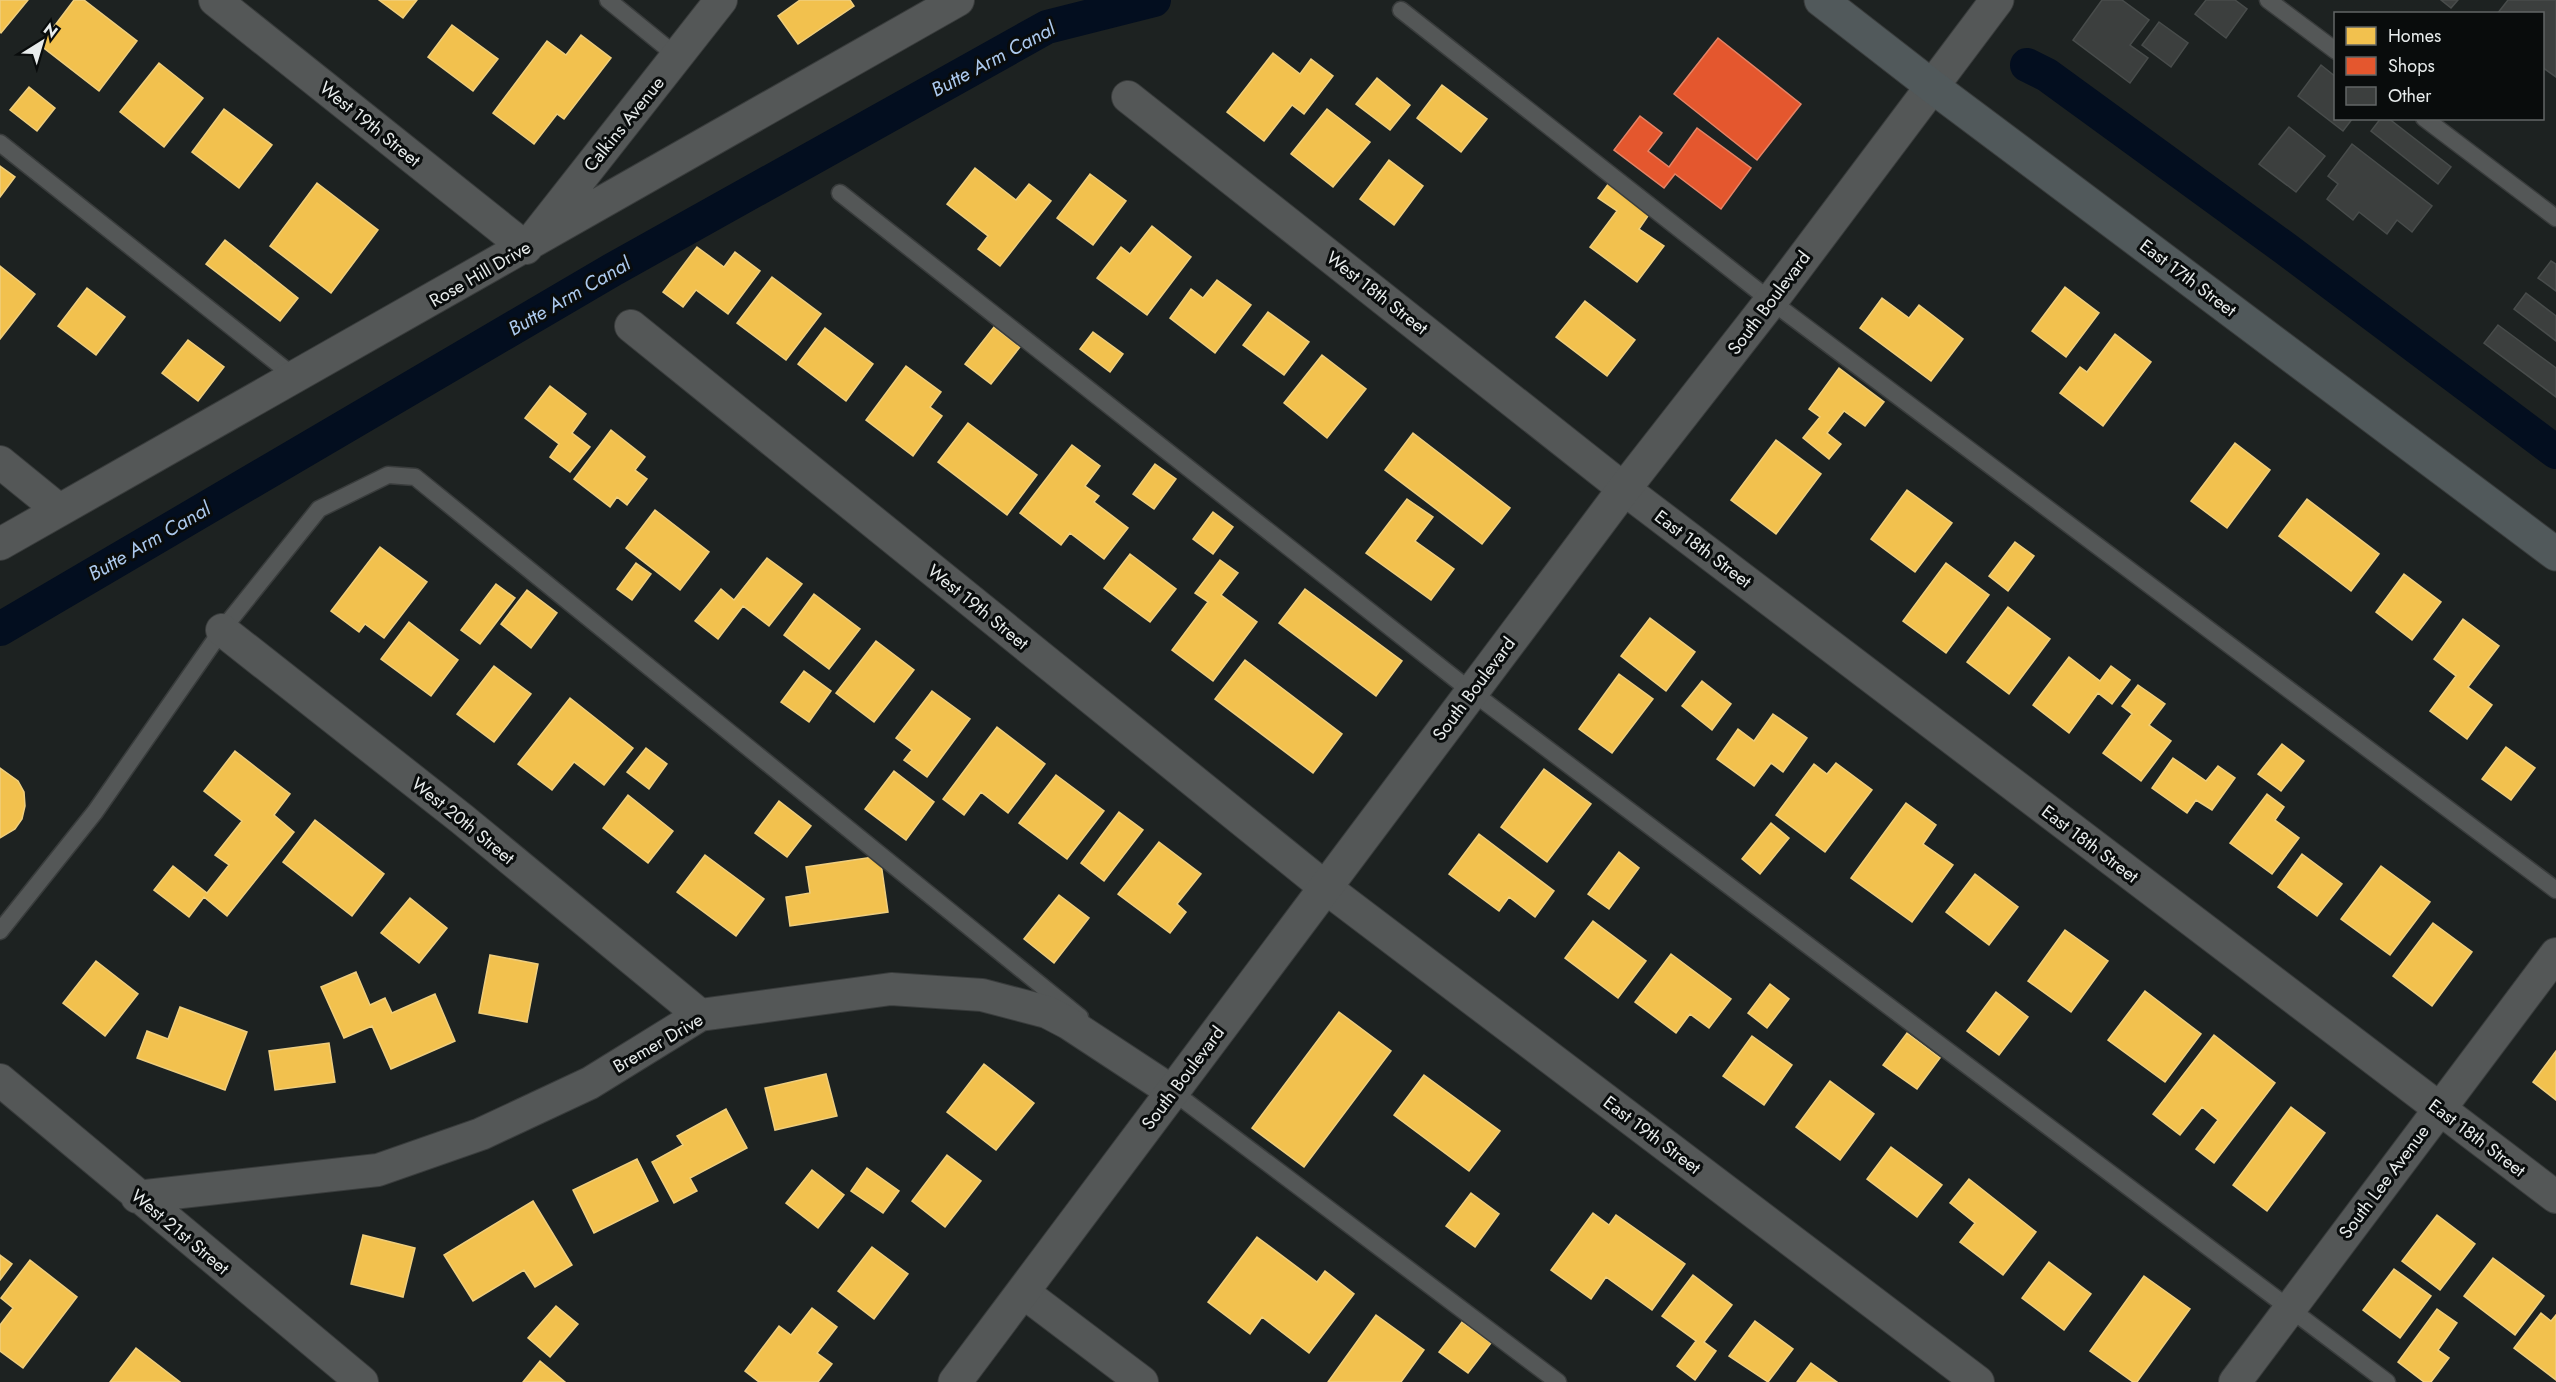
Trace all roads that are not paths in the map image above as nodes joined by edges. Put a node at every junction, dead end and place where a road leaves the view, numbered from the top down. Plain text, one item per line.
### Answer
1 (215, 0) edge
2 (608, 0) edge
3 (721, 0) edge
4 (958, 0) edge
5 (1821, 0) edge
6 (1997, 0) edge
7 (2268, 0) edge
8 (1401, 10) dead end
9 (2334, 50) edge
10 (678, 57) junction
11 (1933, 87) junction
12 (1128, 98) dead end
13 (2427, 120) edge
14 (0, 143) edge
15 (840, 193) dead end
16 (2556, 218) edge
17 (526, 248) junction
18 (1771, 302) junction
19 (631, 326) dead end
20 (296, 378) junction
21 (0, 462) edge
22 (1624, 489) junction
23 (59, 510) junction
24 (0, 544) edge
25 (2556, 554) edge
26 (222, 630) junction
27 (1472, 692) junction
28 (1326, 888) junction
29 (2556, 890) edge
30 (0, 931) edge
31 (2556, 954) edge
32 (700, 1015) junction
33 (0, 1080) edge
34 (1173, 1092) junction
35 (2438, 1110) junction
36 (137, 1197) junction
37 (2556, 1197) edge
38 (1023, 1292) junction
39 (2289, 1308) junction
40 (362, 1382) edge
41 (955, 1382) edge
42 (1143, 1382) edge
43 (1558, 1382) edge
44 (1978, 1382) edge
45 (2235, 1382) edge
46 (2387, 1382) edge

1 - 17 street, West 19th Street
2 - 10 lane
3 - 10 street, Calkins Avenue
4 - 17 street, Rose Hill Drive
5 - 11 main road, East 17th Street
6 - 11 street, South Boulevard
7 - 9 lane
8 - 18 lane
10 - 17 street, Calkins Avenue
11 - 18 street, South Boulevard
11 - 25 main road, East 17th Street
12 - 22 street, West 18th Street
13 - 16 lane
14 - 20 lane
15 - 27 lane
17 - 20 street, Rose Hill Drive
18 - 22 street, South Boulevard
18 - 29 lane
19 - 28 street, West 19th Street
20 - 23 street, Rose Hill Drive
21 - 23 street
22 - 27 street, South Boulevard
22 - 35 street, East 18th Street
23 - 24 street, Rose Hill Drive
26 - 30 lane
26 - 32 street, West 20th Street
26 - 34 lane
27 - 28 street, South Boulevard
27 - 39 lane
28 - 34 street, South Boulevard
28 - 44 street, East 19th Street
31 - 35 street, South Lee Avenue
32 - 34 street, Bremer Drive
32 - 36 street, Bremer Drive
33 - 36 street, West 21st Street
34 - 38 street, South Boulevard
34 - 43 lane
35 - 37 street, East 18th Street
35 - 39 street, South Lee Avenue
36 - 40 street, West 21st Street
38 - 41 street, South Boulevard
38 - 42 street
39 - 45 street, South Lee Avenue
39 - 46 lane

